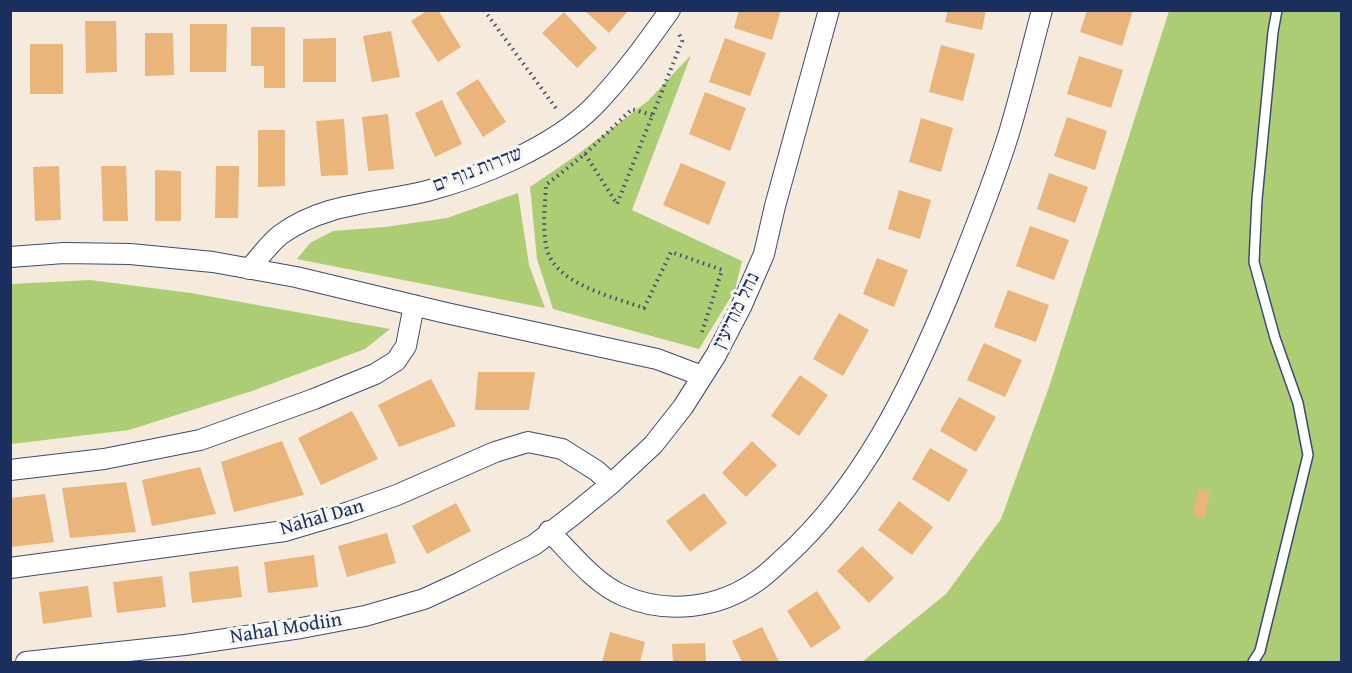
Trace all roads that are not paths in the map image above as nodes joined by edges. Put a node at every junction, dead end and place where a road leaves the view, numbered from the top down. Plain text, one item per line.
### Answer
1 (830, 10) edge
2 (1042, 10) edge
3 (1277, 10) edge
4 (672, 16) edge
5 (10, 258) edge
6 (249, 269) junction
7 (414, 305) junction
8 (702, 376) junction
9 (10, 470) edge
10 (611, 484) junction
11 (549, 531) junction
12 (534, 545) joint
13 (10, 568) edge
14 (26, 663) edge
15 (1253, 663) edge

1 - 8 street, נחל מודיעין
2 - 11 street
3 - 15 lane
4 - 6 street, שדרות נוף ים
5 - 6 street
6 - 7 street
7 - 8 street
7 - 9 street
8 - 10 street, נחל מודיעין
10 - 11 street, נחל מודיעין
10 - 13 street, Nahal Dan
11 - 12 street, נחל מודיעין
12 - 14 street, Nahal Modiin

